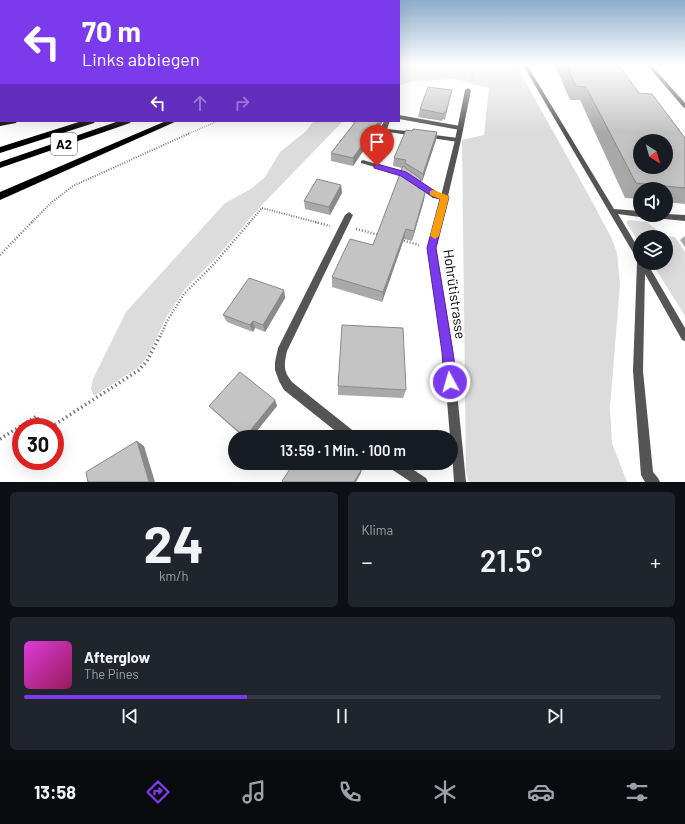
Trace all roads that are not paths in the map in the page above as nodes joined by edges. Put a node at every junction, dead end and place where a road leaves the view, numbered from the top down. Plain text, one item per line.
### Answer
1 (539, 87) edge
2 (669, 87) edge
3 (468, 90) dead end
4 (685, 106) edge
5 (400, 117) edge
6 (88, 122) edge
7 (124, 122) edge
8 (171, 122) edge
9 (387, 122) edge
10 (460, 128) junction
11 (458, 140) junction
12 (0, 150) edge
13 (363, 162) dead end
14 (0, 165) edge
15 (0, 196) edge
16 (445, 197) junction
17 (613, 211) junction
18 (633, 213) edge
19 (349, 215) dead end
20 (673, 217) edge
21 (685, 218) edge
22 (633, 246) edge
23 (642, 270) edge
24 (646, 270) edge
25 (685, 337) edge
26 (343, 430) edge
27 (403, 470) edge
28 (422, 482) edge
29 (460, 482) edge
30 (654, 482) edge

1 - 17 street
2 - 4 street
3 - 10 street, Hohrütistrasse
5 - 10 street
6 - 12 highway, A2
7 - 14 highway, A2
8 - 15 highway
9 - 11 street
10 - 11 street, Hohrütistrasse
11 - 16 street, Hohrütistrasse
13 - 16 street
16 - 29 street, Hohrütistrasse
17 - 18 street
17 - 22 street
19 - 26 street
20 - 21 street
23 - 30 street
24 - 25 street
27 - 28 street

